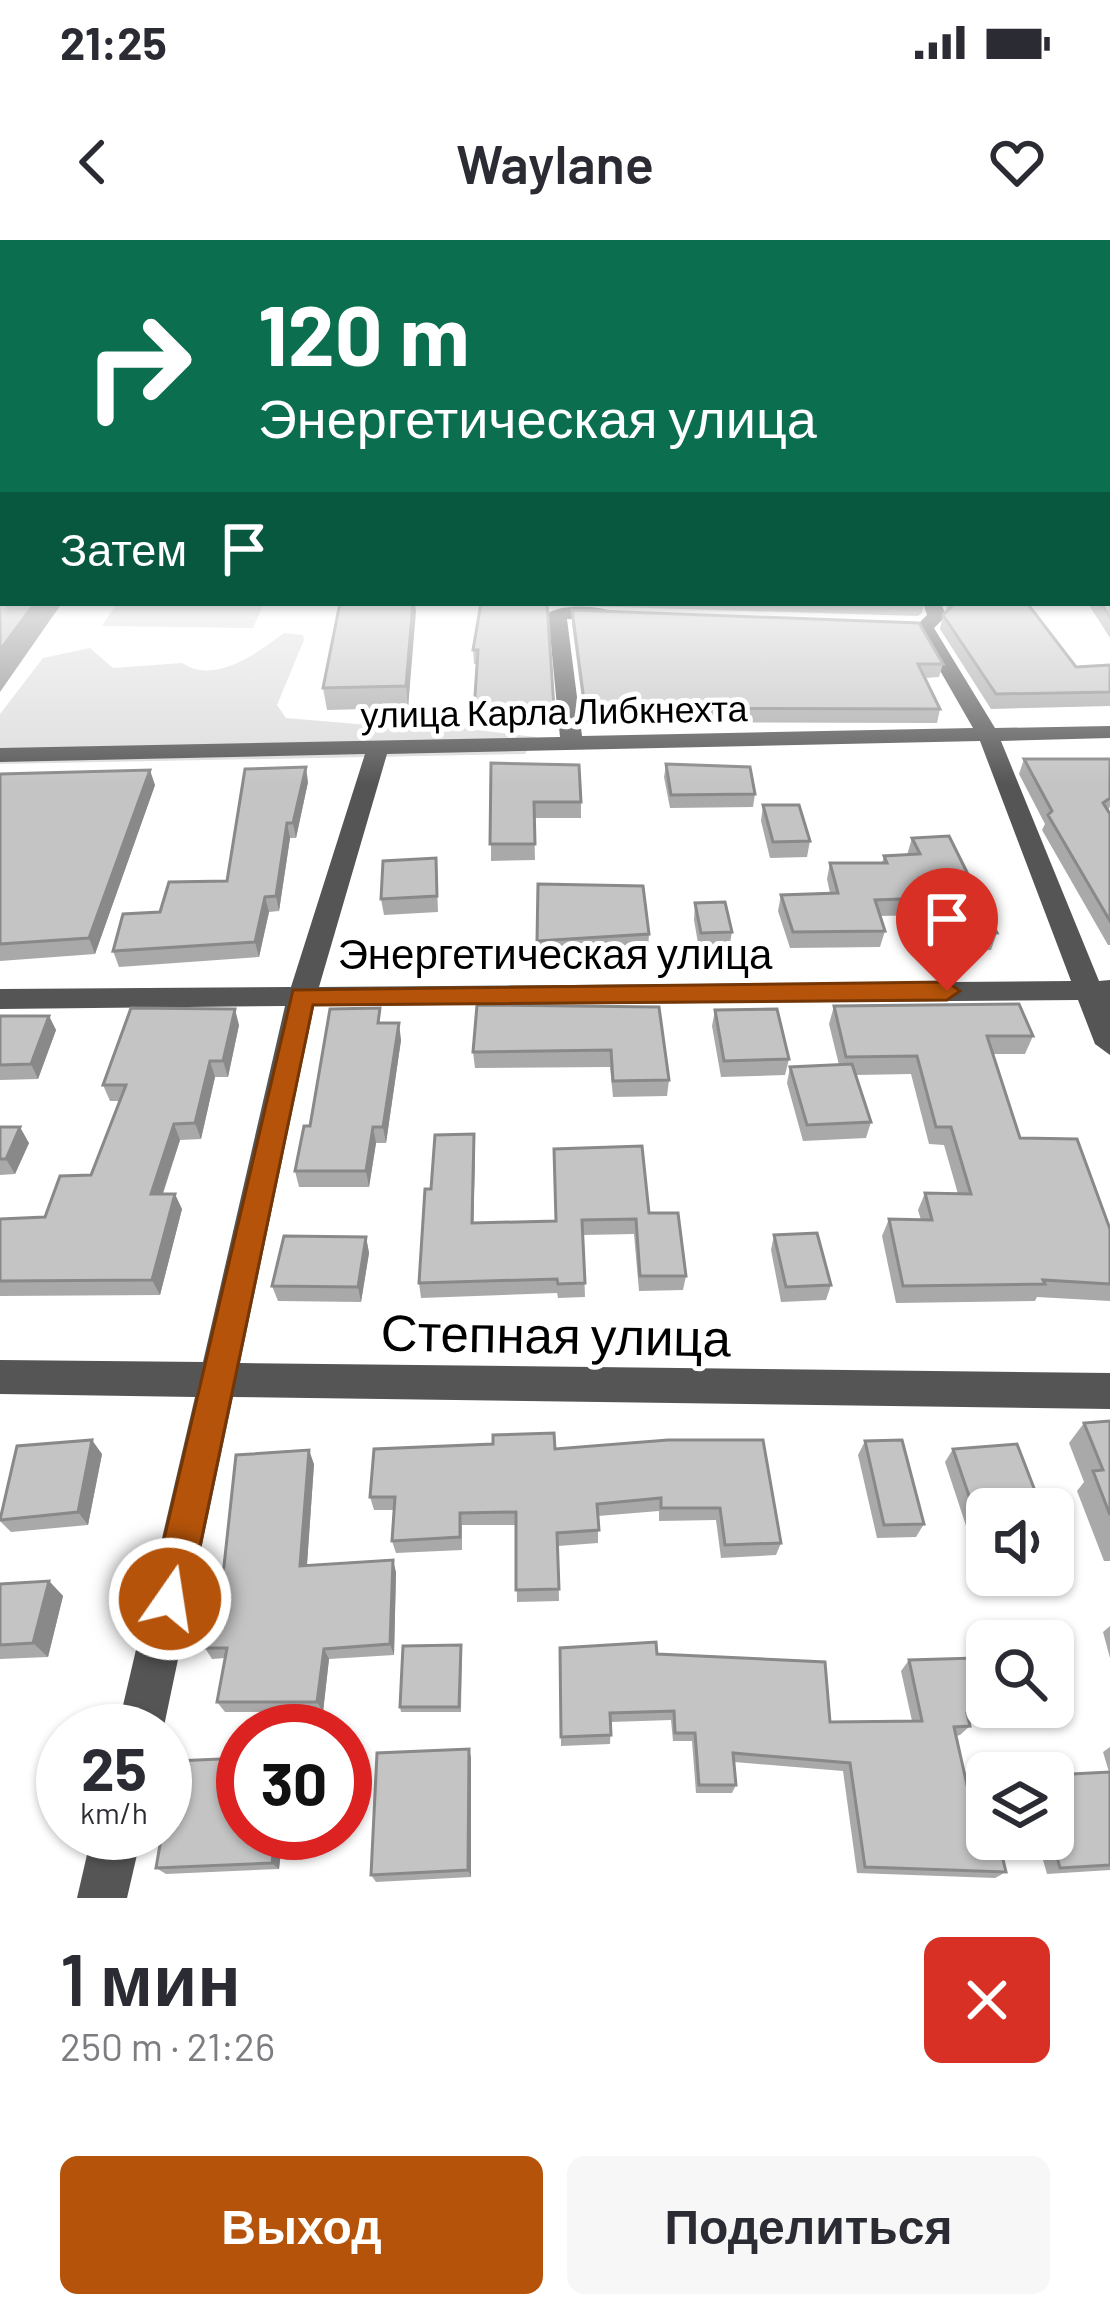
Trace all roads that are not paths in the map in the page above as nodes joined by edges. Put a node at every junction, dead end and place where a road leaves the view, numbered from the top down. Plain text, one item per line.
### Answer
1 (559, 630) edge
2 (926, 630) edge
3 (1110, 732) edge
4 (988, 734) junction
5 (572, 744) junction
6 (378, 747) junction
7 (0, 755) edge
8 (1098, 990) edge
9 (302, 996) junction
10 (0, 999) edge
11 (1110, 1044) edge
12 (0, 1377) edge
13 (219, 1380) junction
14 (1110, 1391) edge
15 (146, 1704) edge
16 (111, 1860) edge
17 (102, 1898) edge

1 - 5 street
2 - 4 street
3 - 4 street, улица Карла Либкнехта
4 - 5 street, улица Карла Либкнехта
4 - 8 street
5 - 6 street, улица Карла Либкнехта
6 - 7 street, улица Карла Либкнехта
6 - 9 street
8 - 9 street, Энергетическая улица
8 - 11 street
9 - 10 street, Энергетическая улица
9 - 13 street
12 - 13 street, Степная улица
13 - 14 street, Степная улица
13 - 15 street
16 - 17 street

